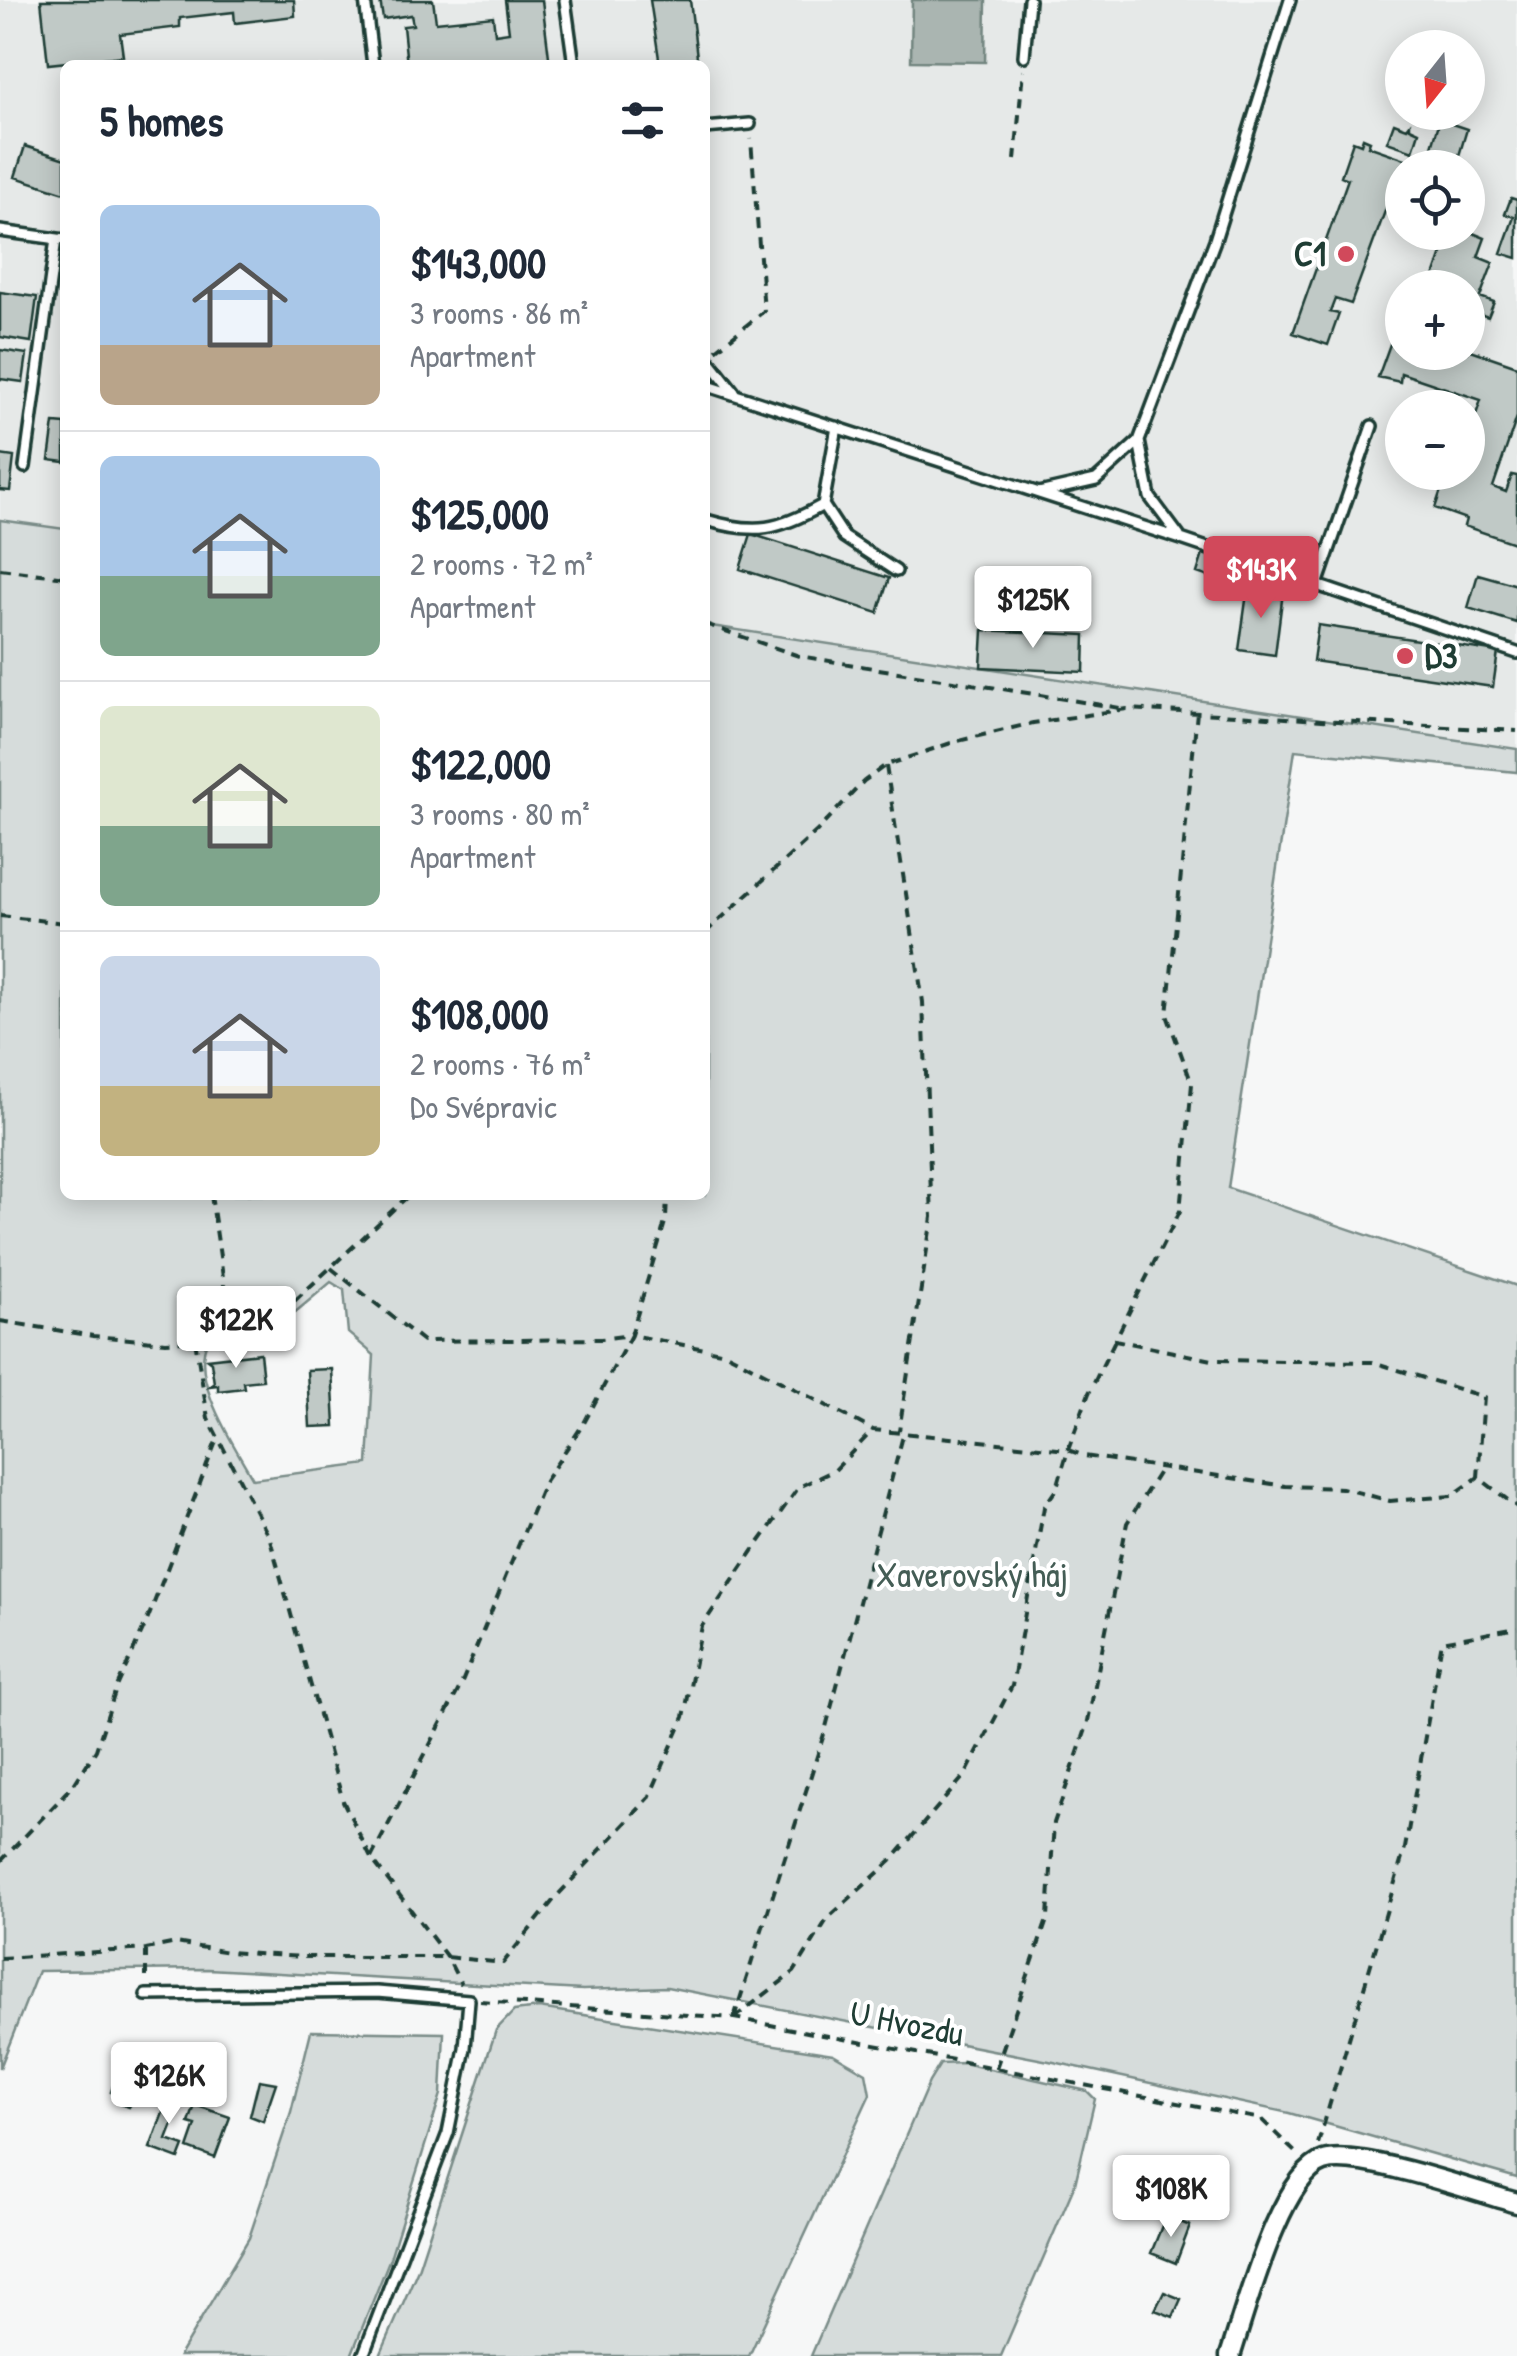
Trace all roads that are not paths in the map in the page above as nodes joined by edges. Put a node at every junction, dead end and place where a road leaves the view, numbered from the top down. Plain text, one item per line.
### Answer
1 (365, 0) edge
2 (565, 0) edge
3 (1029, 0) edge
4 (1290, 0) edge
5 (1024, 56) road end
6 (372, 60) edge
7 (573, 60) edge
8 (750, 124) road end
9 (710, 128) edge
10 (0, 231) edge
11 (60, 239) edge
12 (60, 245) edge
13 (710, 361) edge
14 (710, 386) edge
15 (736, 394) junction
16 (1372, 426) dead end
17 (837, 428) junction
18 (1139, 441) junction
19 (24, 468) dead end
20 (1037, 493) junction
21 (823, 506) junction
22 (710, 521) edge
23 (1180, 538) junction
24 (896, 571) dead end
25 (1318, 585) junction
26 (1517, 653) edge
27 (146, 1994) road end
28 (1517, 2204) edge
29 (363, 2356) edge
30 (1230, 2356) edge

1 - 6 lane
2 - 7 lane
3 - 5 lane
4 - 18 lane
8 - 9 lane
10 - 11 lane
12 - 19 lane
13 - 15 lane
14 - 15 lane
15 - 17 lane
16 - 25 lane
17 - 20 lane
17 - 21 lane
18 - 20 lane
18 - 23 lane
20 - 23 lane
21 - 22 lane
21 - 24 lane
23 - 25 lane
25 - 26 lane
27 - 29 lane
28 - 30 street

